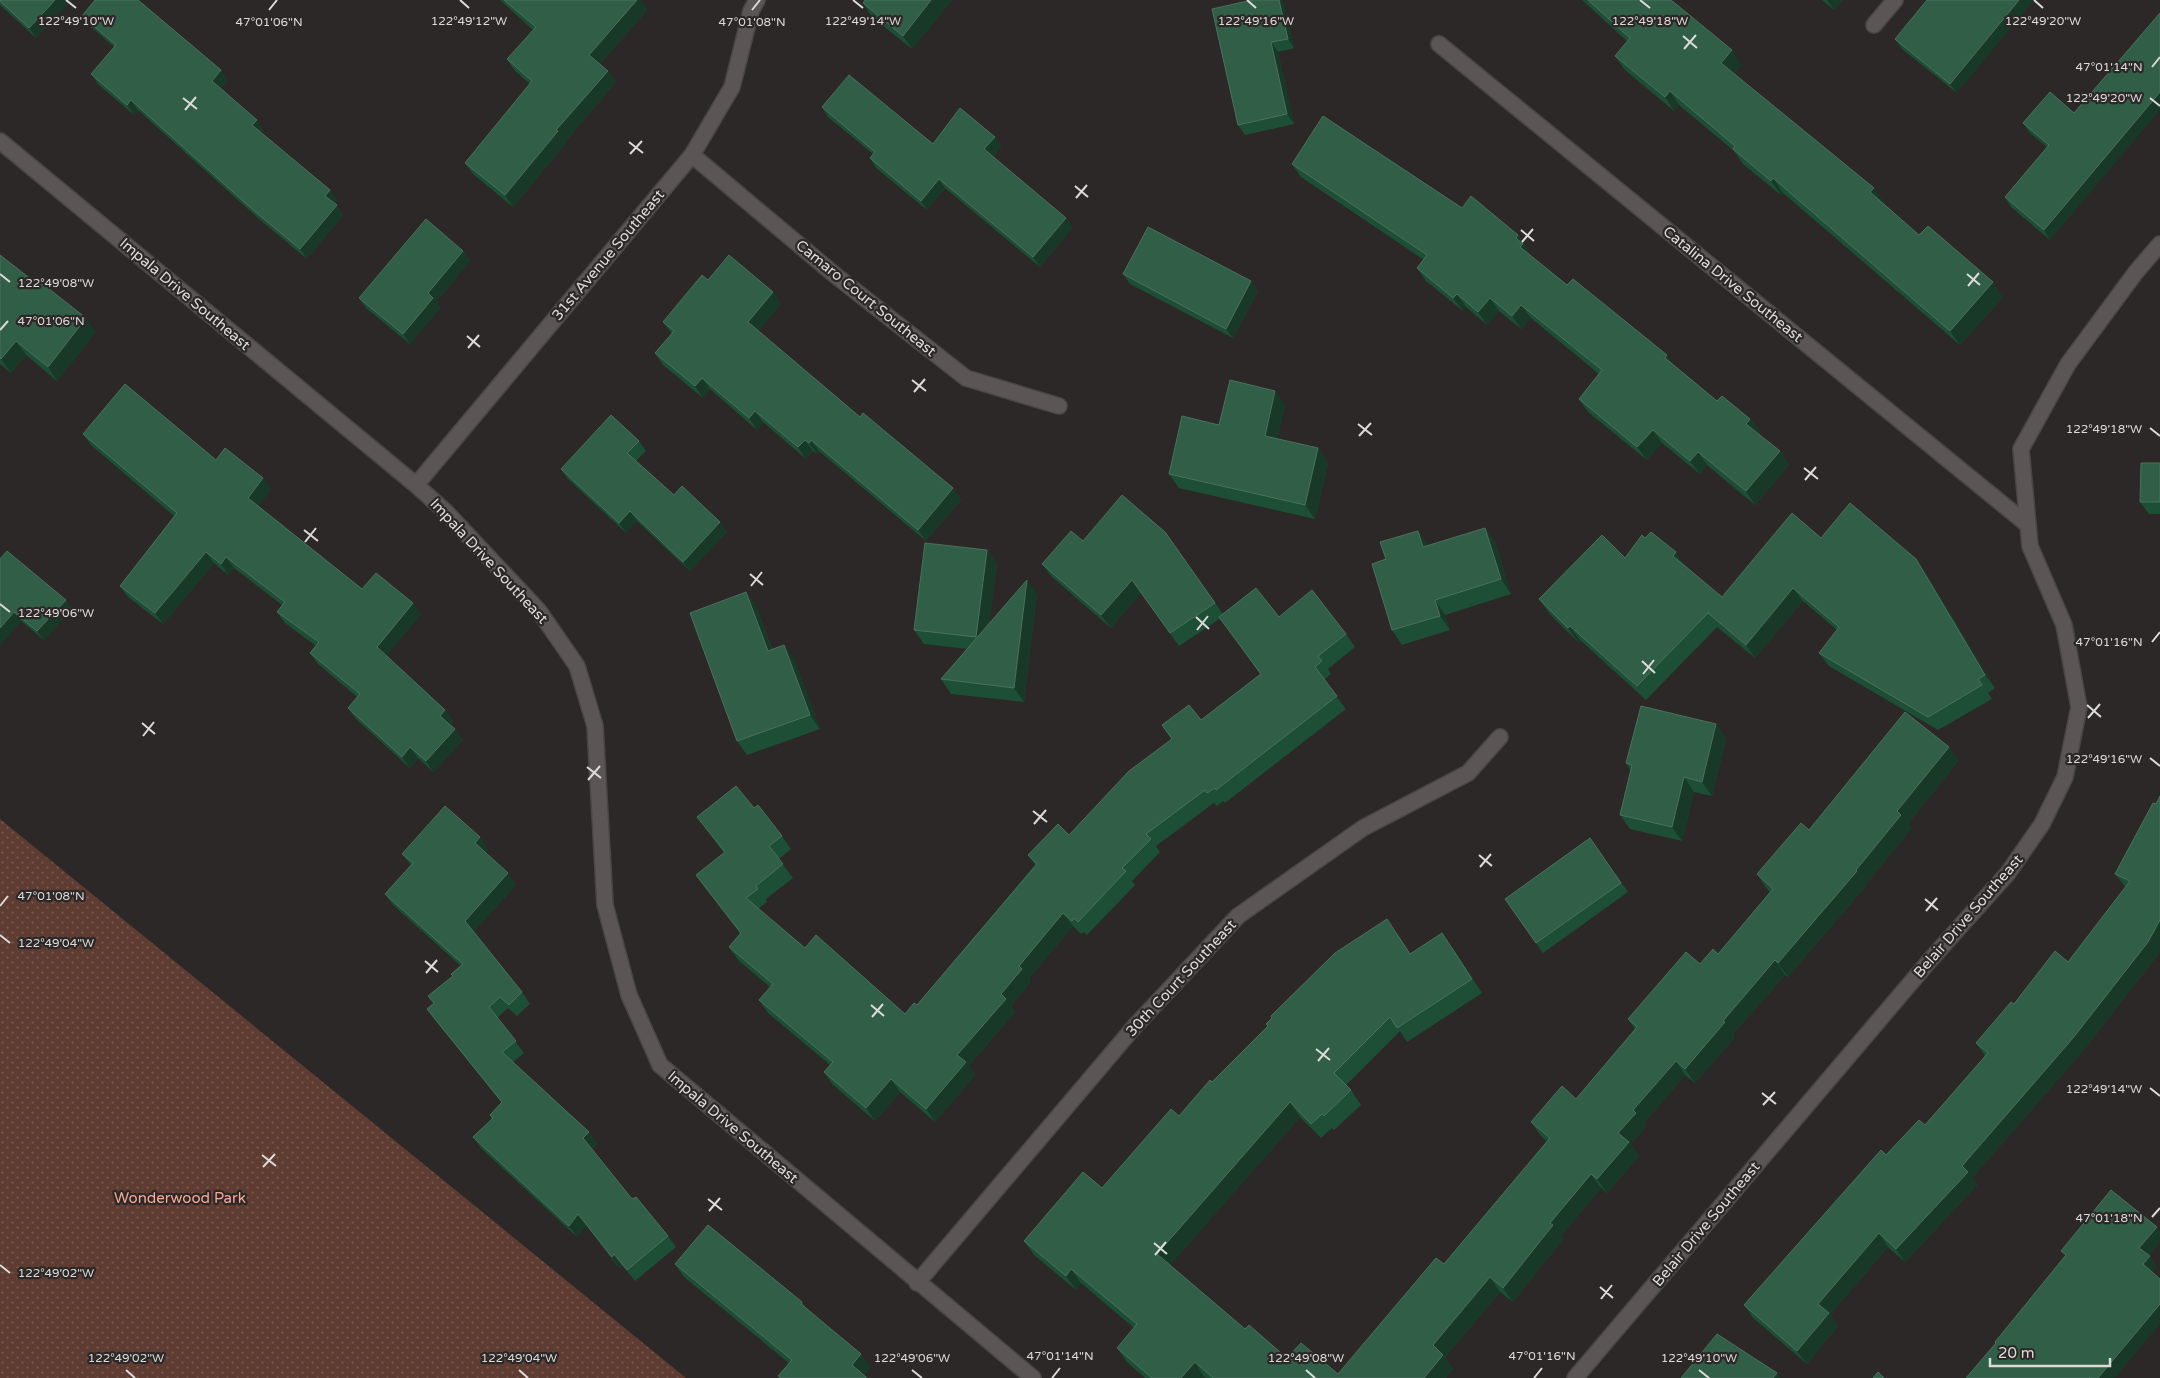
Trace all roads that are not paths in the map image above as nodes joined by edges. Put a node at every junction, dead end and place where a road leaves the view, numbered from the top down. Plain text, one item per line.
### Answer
1 (757, 0) edge
2 (1895, 0) edge
3 (1874, 25) dead end
4 (1439, 44) dead end
5 (0, 140) edge
6 (692, 155) junction
7 (2160, 244) edge
8 (1060, 406) dead end
9 (416, 485) junction
10 (2028, 525) junction
11 (1500, 737) dead end
12 (917, 1283) junction
13 (1033, 1378) edge
14 (1575, 1378) edge

1 - 6 street, 31st Avenue Southeast
2 - 3 street
4 - 10 street, Catalina Drive Southeast
5 - 9 street, Impala Drive Southeast
6 - 8 street, Camaro Court Southeast
6 - 9 street, 31st Avenue Southeast
7 - 10 street, Belair Drive Southeast
9 - 12 street, Impala Drive Southeast
10 - 14 street, Belair Drive Southeast
11 - 12 street, 30th Court Southeast
12 - 13 street, Impala Drive Southeast

